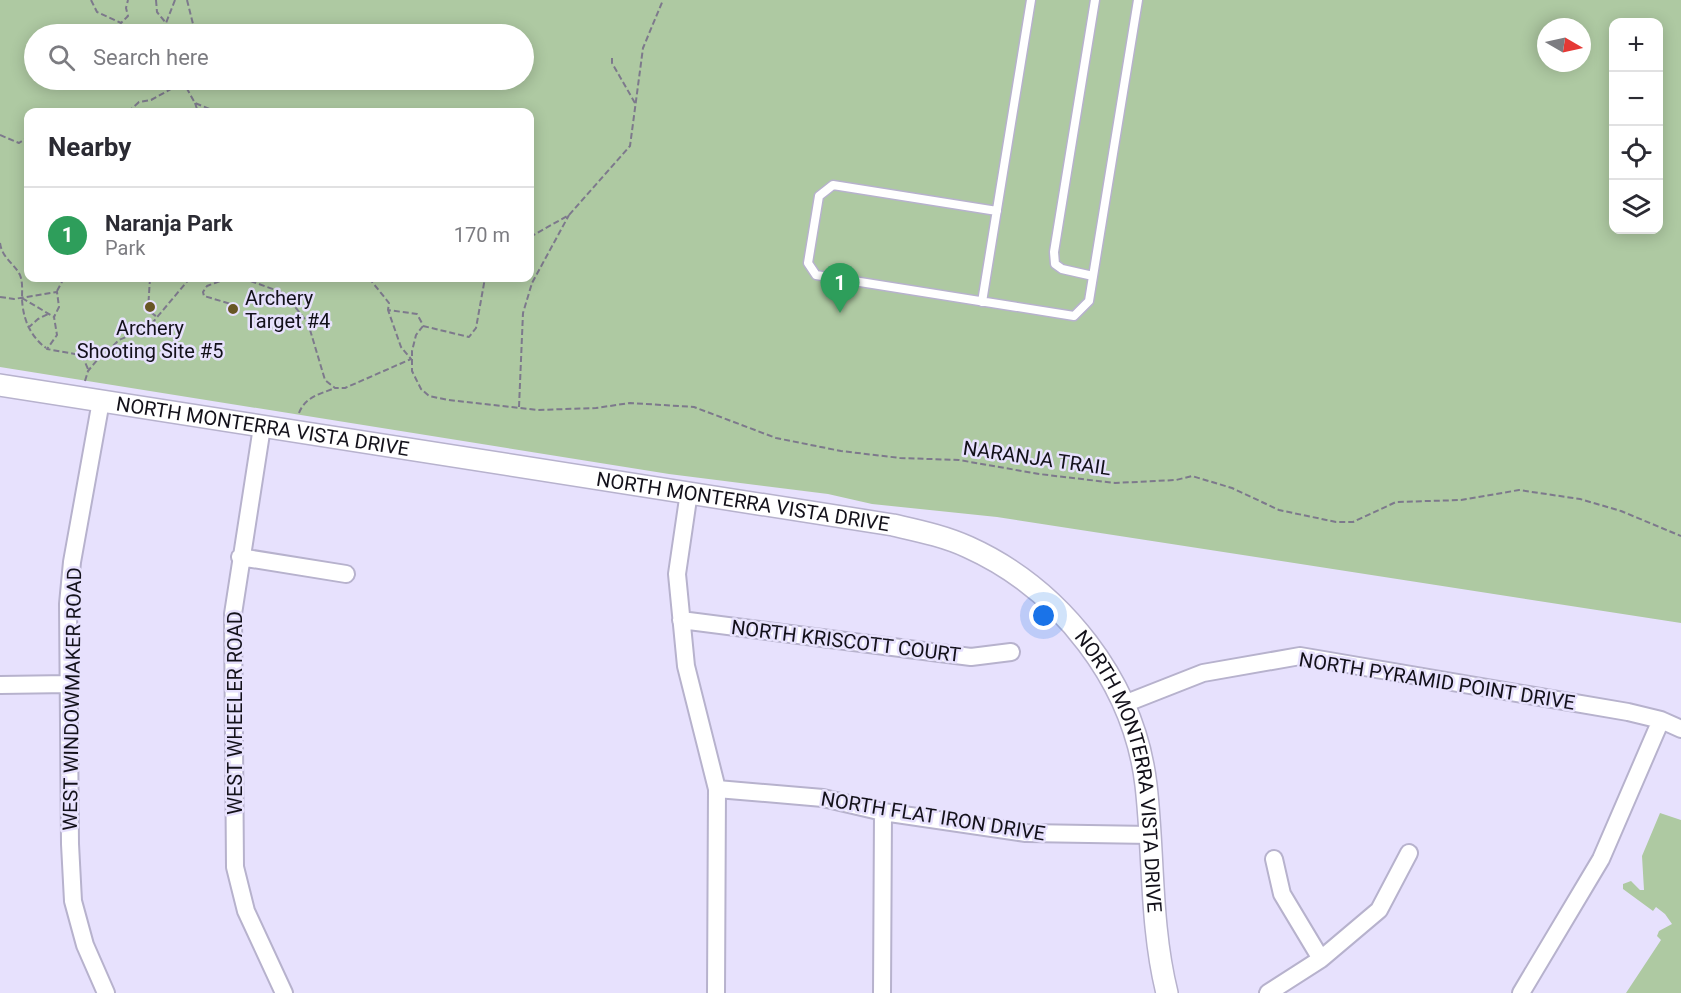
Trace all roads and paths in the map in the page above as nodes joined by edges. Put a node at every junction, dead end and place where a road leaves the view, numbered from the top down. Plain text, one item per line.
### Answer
1 (91, 0) edge
2 (128, 0) edge
3 (156, 0) edge
4 (175, 0) edge
5 (187, 0) edge
6 (663, 0) edge
7 (1031, 0) edge
8 (1095, 0) edge
9 (1138, 0) edge
10 (193, 24) edge
11 (612, 58) dead end
12 (167, 90) edge
13 (187, 90) edge
14 (195, 103) junction
15 (635, 103) junction
16 (132, 108) edge
17 (197, 108) edge
18 (207, 108) edge
19 (0, 135) edge
20 (24, 139) edge
21 (997, 211) junction
22 (568, 215) junction
23 (534, 235) edge
24 (0, 243) edge
25 (1093, 276) junction
26 (534, 279) edge
27 (61, 282) edge
28 (150, 282) edge
29 (187, 282) edge
30 (218, 282) edge
31 (253, 282) edge
32 (372, 282) edge
33 (484, 282) edge
34 (533, 282) edge
35 (57, 292) junction
36 (0, 297) edge
37 (22, 298) junction
38 (982, 302) junction
39 (231, 304) dead end
40 (388, 310) junction
41 (49, 314) junction
42 (54, 316) junction
43 (157, 317) junction
44 (423, 326) junction
45 (28, 328) junction
46 (47, 349) junction
47 (103, 353) junction
48 (82, 355) junction
49 (411, 359) junction
50 (88, 371) junction
51 (85, 383) dead end
52 (0, 385) edge
53 (335, 387) junction
54 (101, 401) junction
55 (519, 407) junction
56 (298, 416) dead end
57 (262, 427) junction
58 (689, 492) junction
59 (1681, 536) edge
60 (240, 557) junction
61 (346, 574) dead end
62 (681, 620) junction
63 (1011, 652) dead end
64 (69, 684) junction
65 (0, 685) edge
66 (1124, 704) junction
67 (1661, 720) junction
68 (1681, 729) edge
69 (717, 789) junction
70 (883, 812) junction
71 (1150, 835) junction
72 (1409, 853) dead end
73 (1274, 858) dead end
74 (1322, 959) junction
75 (105, 993) edge
76 (284, 993) edge
77 (716, 993) edge
78 (882, 993) edge
79 (1167, 993) edge
80 (1268, 993) edge
81 (1521, 993) edge

1 - 2 path
3 - 4 path
5 - 10 path
6 - 15 path
7 - 21 lane
8 - 25 lane
9 - 25 lane
11 - 15 path
12 - 16 path
13 - 14 path
14 - 17 path
14 - 18 path
15 - 22 path
19 - 20 path
21 - 38 lane
21 - 38 lane
22 - 23 path
22 - 26 path
24 - 37 path
25 - 38 lane
27 - 35 path
28 - 43 path
29 - 43 path
30 - 39 path
31 - 53 path
32 - 40 path, NARANJA TRAIL
33 - 44 path
34 - 55 path
35 - 37 path
35 - 42 path
36 - 37 path
37 - 41 path
37 - 45 path
40 - 44 path
40 - 49 path, NARANJA TRAIL
41 - 42 path
41 - 45 path
42 - 46 path
43 - 47 path
44 - 49 path
45 - 46 path
46 - 48 path
47 - 48 path
47 - 50 path
48 - 50 path
49 - 53 path
49 - 55 path, NARANJA TRAIL
50 - 51 path
52 - 54 street, NORTH MONTERRA VISTA DRIVE
53 - 56 path
54 - 57 street, NORTH MONTERRA VISTA DRIVE
54 - 64 street, WEST WINDOWMAKER ROAD
55 - 59 path, NARANJA TRAIL
57 - 58 street, NORTH MONTERRA VISTA DRIVE
57 - 60 street, WEST WHEELER ROAD
58 - 62 street
58 - 66 street, NORTH MONTERRA VISTA DRIVE
60 - 61 street
60 - 76 street, WEST WHEELER ROAD
62 - 63 street, NORTH KRISCOTT COURT
62 - 69 street
64 - 65 street
64 - 75 street, WEST WINDOWMAKER ROAD
66 - 67 street, NORTH PYRAMID POINT DRIVE
66 - 71 street, NORTH MONTERRA VISTA DRIVE
67 - 68 street, NORTH PYRAMID POINT DRIVE
67 - 81 street
69 - 70 street, NORTH FLAT IRON DRIVE
69 - 77 street
70 - 71 street, NORTH FLAT IRON DRIVE
70 - 78 street
71 - 79 street, NORTH MONTERRA VISTA DRIVE
72 - 74 street
73 - 74 street
74 - 80 street

